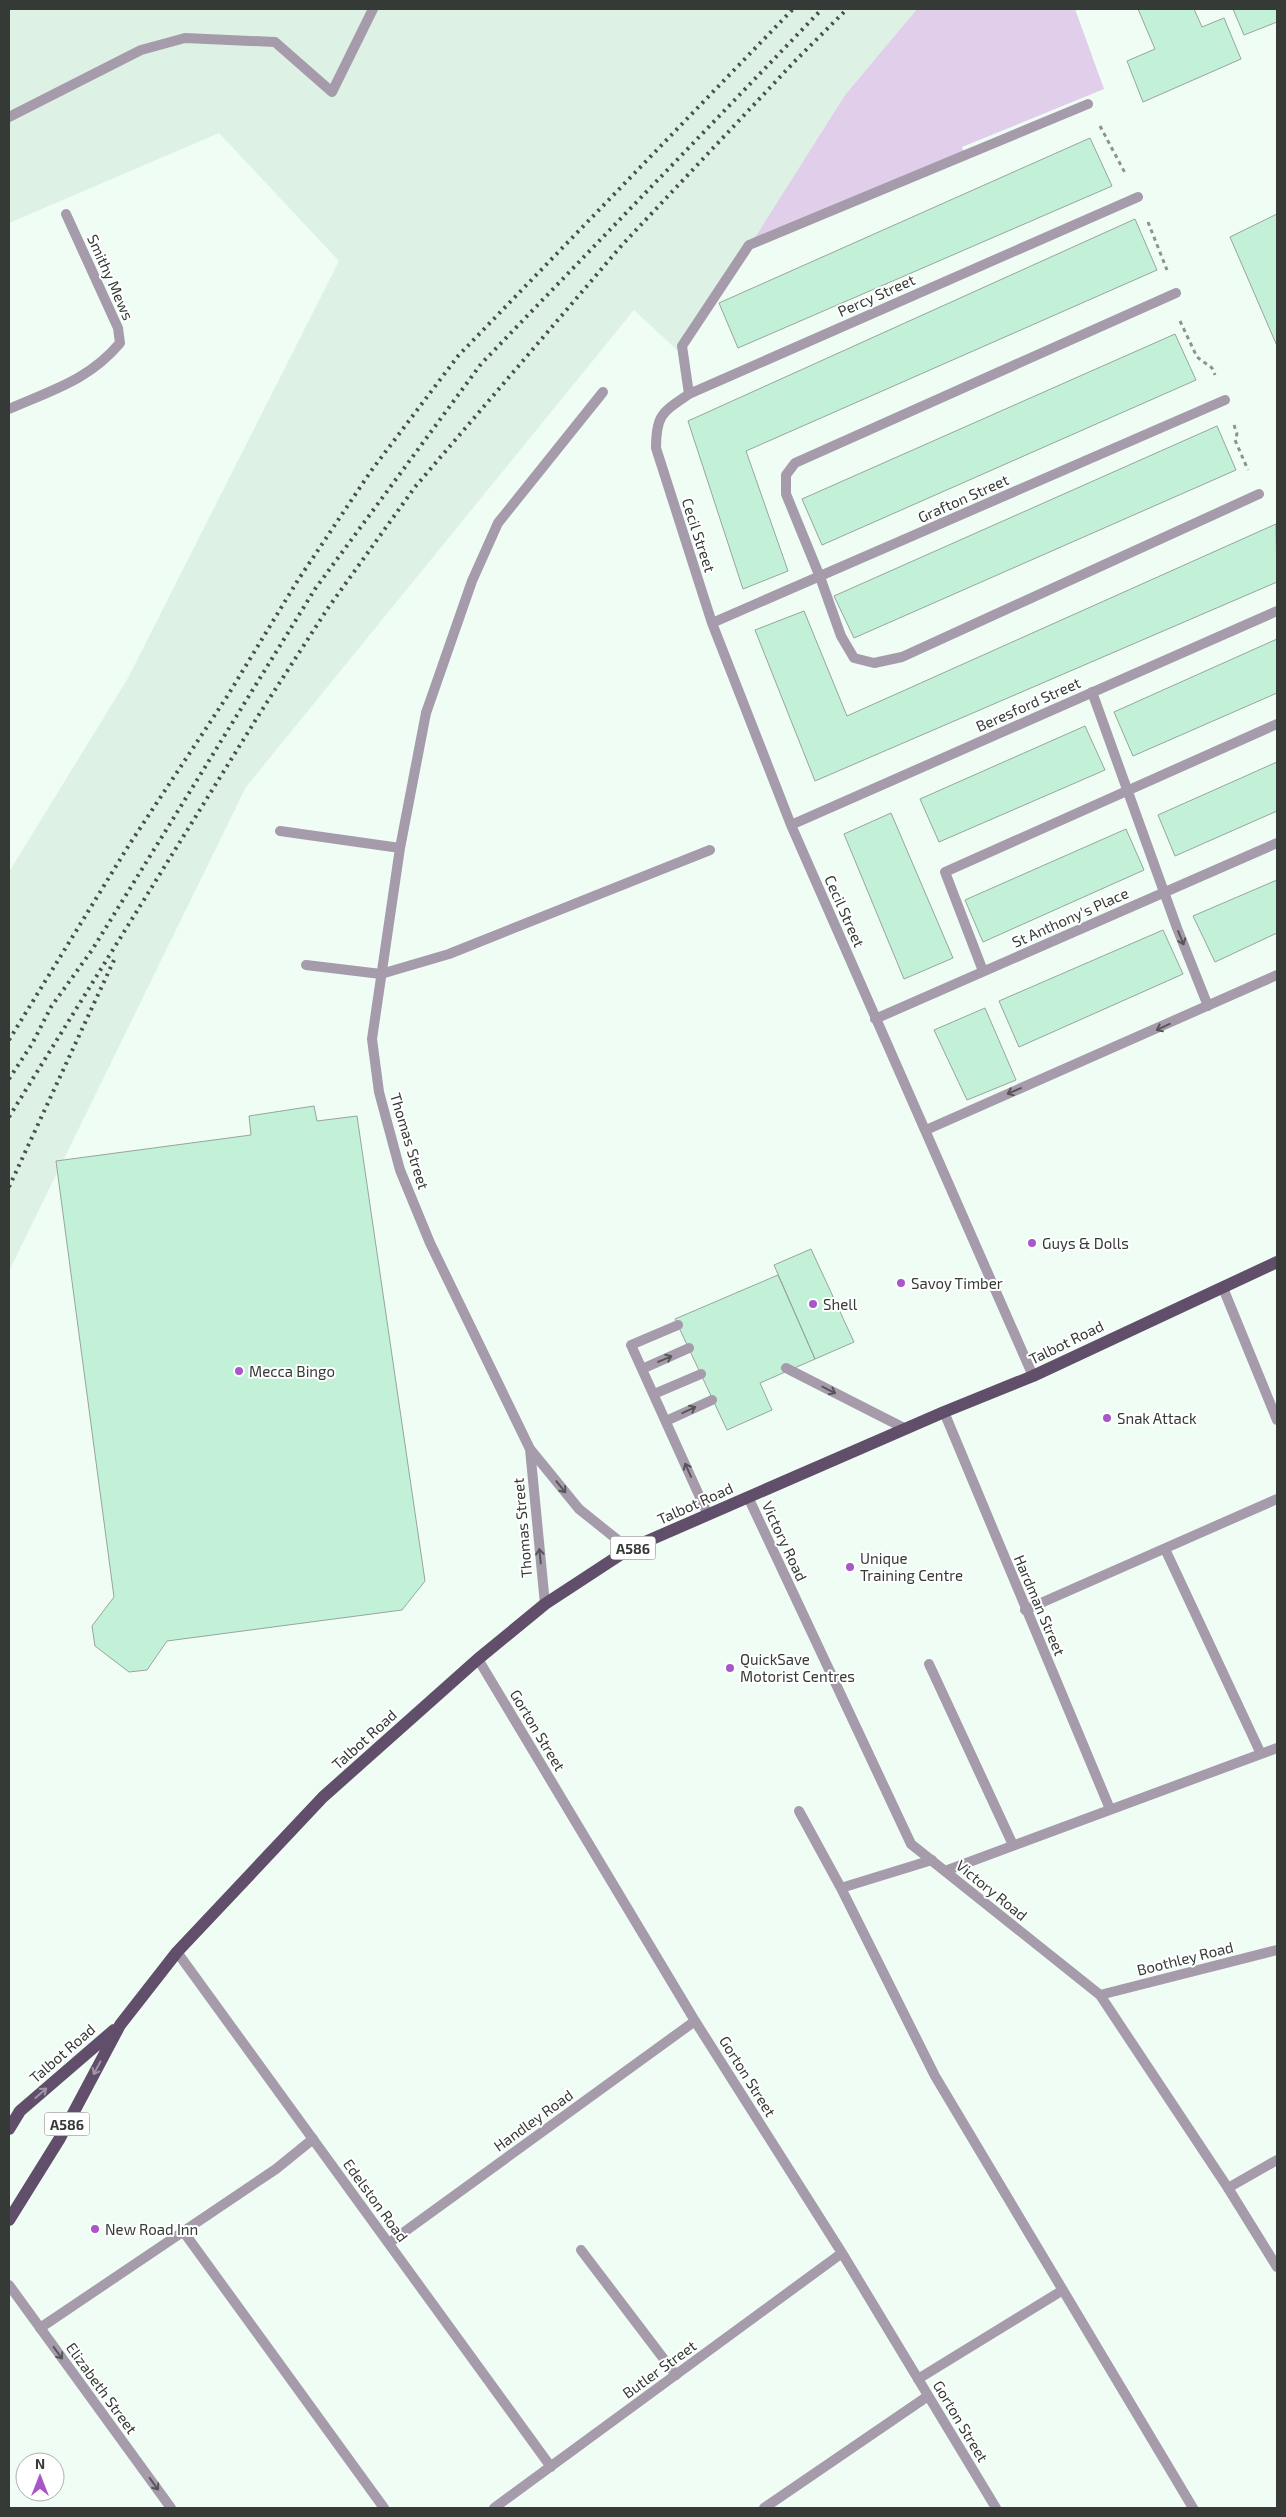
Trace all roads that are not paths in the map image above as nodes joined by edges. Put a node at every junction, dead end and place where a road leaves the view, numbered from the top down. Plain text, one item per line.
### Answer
1 (373, 9) edge
2 (1088, 104) dead end
3 (9, 117) edge
4 (1138, 197) dead end
5 (66, 214) dead end
6 (1176, 293) dead end
7 (603, 392) dead end
8 (689, 394) junction
9 (1224, 400) dead end
10 (9, 409) edge
11 (656, 448) joint
12 (1259, 494) dead end
13 (820, 577) junction
14 (1277, 611) edge
15 (712, 623) junction
16 (1092, 692) junction
17 (1277, 724) edge
18 (1129, 791) junction
19 (791, 825) junction
20 (280, 830) dead end
21 (1277, 843) edge
22 (400, 848) junction
23 (710, 850) dead end
24 (1165, 892) junction
25 (306, 965) dead end
26 (983, 972) junction
27 (381, 974) junction
28 (1277, 975) edge
29 (1208, 1006) junction
30 (875, 1019) junction
31 (926, 1130) junction
32 (1277, 1262) edge
33 (1222, 1288) junction
34 (678, 1324) dead end
35 (689, 1348) dead end
36 (786, 1368) dead end
37 (642, 1369) junction
38 (701, 1374) dead end
39 (1032, 1376) junction
40 (654, 1394) junction
41 (712, 1400) dead end
42 (944, 1412) junction
43 (1277, 1420) edge
44 (666, 1421) junction
45 (906, 1429) junction
46 (530, 1449) junction
47 (748, 1497) junction
48 (1277, 1499) edge
49 (708, 1515) junction
50 (629, 1549) junction
51 (1165, 1549) junction
52 (545, 1604) junction
53 (1026, 1610) junction
54 (478, 1659) junction
55 (929, 1664) dead end
56 (1277, 1748) edge
57 (1261, 1754) junction
58 (1110, 1809) junction
59 (799, 1811) dead end
60 (1013, 1845) junction
61 (932, 1860) junction
62 (945, 1871) junction
63 (841, 1888) junction
64 (1277, 1950) edge
65 (177, 1952) junction
66 (1100, 1995) junction
67 (695, 2021) junction
68 (120, 2025) junction
69 (9, 2129) edge
70 (314, 2139) junction
71 (1277, 2160) edge
72 (1228, 2188) junction
73 (9, 2220) edge
74 (183, 2232) junction
75 (389, 2243) junction
76 (581, 2250) dead end
77 (842, 2253) junction
78 (1277, 2268) edge
79 (9, 2285) edge
80 (1063, 2290) junction
81 (40, 2328) junction
82 (676, 2375) junction
83 (918, 2379) junction
84 (928, 2396) junction
85 (551, 2467) junction
86 (171, 2508) edge
87 (384, 2508) edge
88 (494, 2508) edge
89 (764, 2508) edge
90 (996, 2508) edge
91 (1193, 2508) edge

1 - 3 street
2 - 8 street
4 - 8 street, Percy Street
5 - 10 street, Smithy Mews
6 - 13 street
7 - 22 street, Thomas Street
8 - 11 street, Percy Street
9 - 13 street, Grafton Street
11 - 15 street, Cecil Street
12 - 13 street
13 - 15 street, Grafton Street
14 - 16 street, Beresford Street
15 - 19 street, Cecil Street
16 - 18 street
16 - 19 street, Beresford Street
17 - 18 street
18 - 24 street
18 - 26 street
19 - 30 street, Cecil Street
20 - 22 street
21 - 24 street, St Anthony's Place
22 - 27 street, Thomas Street
23 - 27 street
24 - 26 street, St Anthony's Place
24 -> 29 street
25 - 27 street
26 - 30 street, St Anthony's Place
27 - 46 street, Thomas Street
28 - 29 street
29 -> 31 street
30 - 31 street, Cecil Street
31 - 39 street, Cecil Street
32 - 33 main road, Talbot Road / A586
33 - 39 main road, Talbot Road / A586
33 - 43 street
34 - 37 street
37 -> 35 street
36 -> 45 street
37 - 40 street
38 - 40 street
39 - 42 main road, Talbot Road / A586
40 - 44 street
44 -> 41 street
42 - 45 main road, Talbot Road / A586
42 - 53 street, Hardman Street
49 -> 44 street
45 - 47 main road, Talbot Road / A586
46 -> 50 street, Thomas Street
52 -> 46 street, Thomas Street
47 - 49 main road, Talbot Road / A586
47 - 61 street, Victory Road
48 - 51 street
49 - 50 main road, Talbot Road / A586
50 - 52 main road, Talbot Road / A586
51 - 53 street
51 - 57 street
52 - 54 main road, Talbot Road / A586
53 - 58 street, Hardman Street
54 - 65 main road, Talbot Road / A586
54 - 67 street, Gorton Street
55 - 60 street
56 - 57 street
57 - 58 street
58 - 60 street
59 - 63 street
60 - 62 street
61 - 62 street, Victory Road
61 - 63 street
62 - 66 street, Victory Road
63 - 80 street
64 - 66 street, Boothley Road
65 - 68 main road, Talbot Road / A586
65 - 70 street, Edelston Road
66 - 72 street, Victory Road
67 - 75 street, Handley Road
67 - 77 street, Gorton Street
69 -> 68 main road, Talbot Road / A586
68 -> 73 main road, Talbot Road / A586
70 - 74 street
70 - 75 street, Edelston Road
71 - 72 street
72 - 78 street, Victory Road
74 - 81 street
74 - 87 street
75 - 85 street, Edelston Road
76 - 82 street
77 - 82 street, Butler Street
77 - 83 street, Gorton Street
79 - 81 street, Elizabeth Street
80 - 83 street
80 - 91 street
81 -> 86 street, Elizabeth Street
82 - 85 street, Butler Street
83 - 84 street, Gorton Street
84 - 89 street
84 - 90 street, Gorton Street
85 - 88 street, Butler Street

